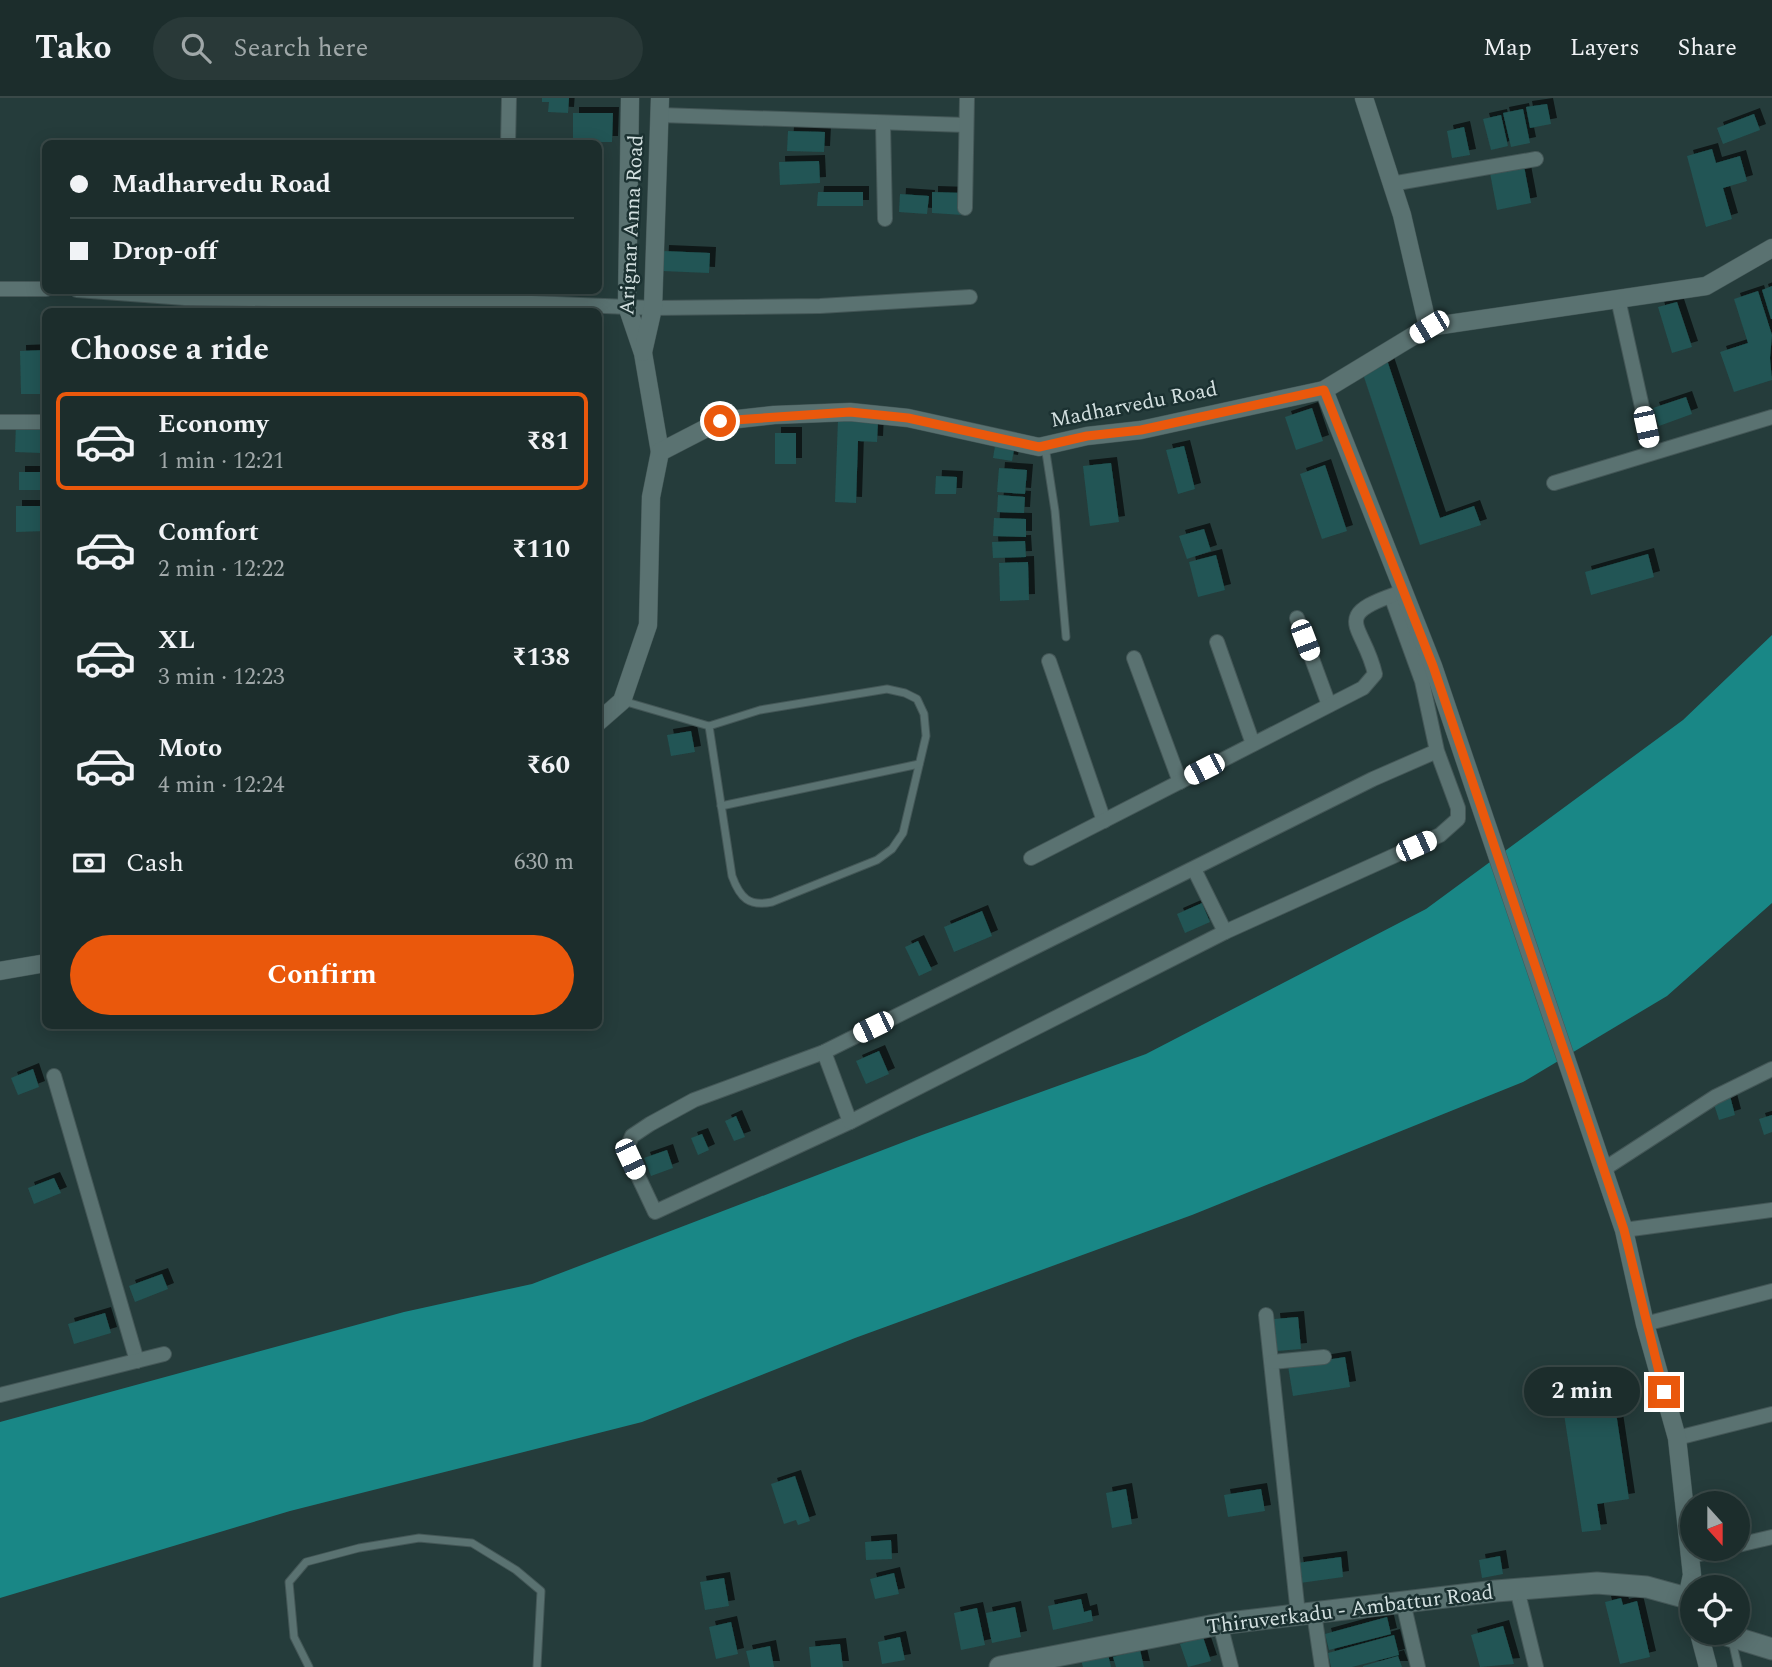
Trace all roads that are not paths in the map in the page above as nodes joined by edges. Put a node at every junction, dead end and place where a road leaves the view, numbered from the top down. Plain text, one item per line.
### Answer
1 (509, 98) edge
2 (630, 98) edge
3 (967, 98) edge
4 (1364, 98) edge
5 (660, 106) edge
6 (883, 124) junction
7 (966, 125) junction
8 (508, 140) edge
9 (1535, 159) dead end
10 (1391, 184) junction
11 (965, 208) dead end
12 (885, 219) dead end
13 (1772, 248) edge
14 (0, 289) edge
15 (42, 289) edge
16 (106, 294) edge
17 (507, 296) edge
18 (970, 297) dead end
19 (1618, 299) junction
20 (186, 305) edge
21 (627, 306) junction
22 (653, 308) junction
23 (1429, 327) junction
24 (643, 353) junction
25 (1324, 390) junction
26 (1772, 417) edge
27 (0, 422) edge
28 (42, 422) edge
29 (1045, 445) junction
30 (660, 452) junction
31 (1652, 452) junction
32 (1554, 483) dead end
33 (1400, 593) junction
34 (1297, 618) dead end
35 (1066, 637) dead end
36 (1217, 642) dead end
37 (1134, 658) dead end
38 (1049, 661) dead end
39 (622, 701) junction
40 (1329, 705) junction
41 (602, 718) edge
42 (709, 726) junction
43 (1253, 744) junction
44 (1437, 751) junction
45 (919, 764) junction
46 (1180, 782) junction
47 (721, 806) junction
48 (1104, 821) junction
49 (1031, 858) dead end
50 (1194, 869) junction
51 (1224, 932) junction
52 (42, 964) edge
53 (0, 971) edge
54 (824, 1052) junction
55 (1772, 1069) edge
56 (54, 1076) dead end
57 (850, 1122) junction
58 (1604, 1169) junction
59 (1772, 1210) edge
60 (1624, 1230) junction
61 (1772, 1291) edge
62 (1266, 1315) dead end
63 (1645, 1324) junction
64 (164, 1354) dead end
65 (1324, 1357) dead end
66 (137, 1361) junction
67 (1272, 1362) junction
68 (0, 1395) edge
69 (1772, 1414) edge
70 (1677, 1438) junction
71 (1683, 1491) edge
72 (1772, 1537) edge
73 (1750, 1542) edge
74 (1517, 1589) junction
75 (1680, 1601) edge
76 (1403, 1602) junction
77 (1306, 1614) junction
78 (1220, 1624) junction
79 (1750, 1643) edge
80 (1702, 1645) edge
81 (1729, 1645) edge
82 (1772, 1649) edge
83 (1036, 1664) edge
84 (309, 1667) edge
85 (537, 1667) edge
86 (1000, 1667) edge
87 (1231, 1667) edge
88 (1322, 1667) edge
89 (1418, 1667) edge
90 (1536, 1667) edge
91 (1708, 1667) edge
92 (1738, 1667) edge

1 - 8 street
2 - 21 street, Arignar Anna Road
3 - 7 street
4 - 10 street
5 - 6 street
5 - 22 street, Arignar Anna Road
6 - 7 street
6 - 12 street
7 - 11 street
9 - 10 street
10 - 23 street
13 - 19 street
14 - 15 street
16 - 20 street
17 - 20 street
17 - 21 street
18 - 22 street
19 - 23 street
19 - 31 street
21 - 22 street
21 - 24 street, Arignar Anna Road
22 - 24 street, Arignar Anna Road
23 - 25 street, Madharvedu Road
24 - 30 street, Arignar Anna Road
25 - 29 street, Madharvedu Road
25 - 33 street
26 - 31 street
27 - 28 street
29 - 30 street, Madharvedu Road
29 - 35 lane
30 - 39 street
31 - 32 street
33 - 40 street
33 - 44 street
33 - 58 street
34 - 40 street
36 - 43 street
37 - 46 street
38 - 48 street
39 - 41 street
39 - 42 lane
40 - 43 street
42 - 45 lane
42 - 47 lane
43 - 46 street
44 - 50 street
44 - 51 street
45 - 47 lane
45 - 47 lane
46 - 48 street
48 - 49 street
50 - 51 street
50 - 54 street
51 - 57 street
52 - 53 street
54 - 57 street
54 - 57 street
55 - 58 street
56 - 66 street
58 - 60 street
59 - 60 street
60 - 63 street
61 - 63 street
62 - 67 street
63 - 70 street
64 - 66 street
65 - 67 street
66 - 68 street
67 - 77 street
69 - 70 street
70 - 71 street
72 - 73 street
74 - 75 main road, Thiruverkadu - Ambattur Road
74 - 76 main road, Thiruverkadu - Ambattur Road
74 - 90 street
76 - 77 main road, Thiruverkadu - Ambattur Road
76 - 89 street
77 - 78 main road, Thiruverkadu - Ambattur Road
77 - 88 street
78 - 83 main road, Thiruverkadu - Ambattur Road
78 - 87 street
79 - 82 main road
80 - 91 street
81 - 92 lane
83 - 86 main road, Thiruverkadu - Ambattur Road
84 - 85 lane

